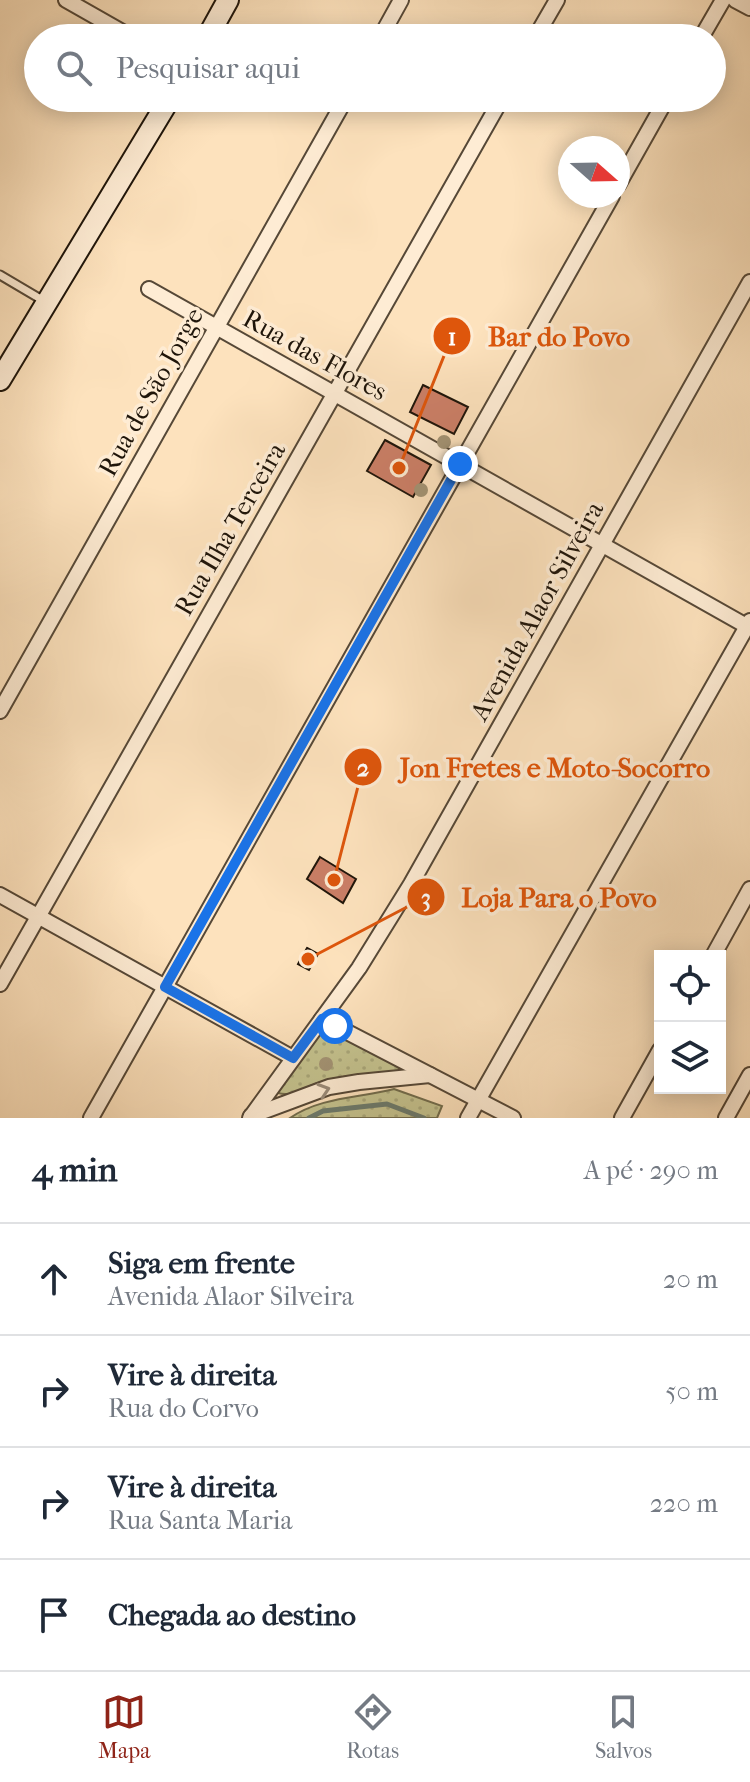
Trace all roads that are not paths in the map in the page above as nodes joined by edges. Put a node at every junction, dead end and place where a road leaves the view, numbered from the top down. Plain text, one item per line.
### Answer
1 (66, 0) edge
2 (228, 0) edge
3 (401, 0) edge
4 (557, 0) edge
5 (723, 0) edge
6 (735, 0) edge
7 (750, 8) edge
8 (108, 24) edge
9 (215, 24) edge
10 (388, 24) edge
11 (543, 24) edge
12 (709, 24) edge
13 (161, 112) edge
14 (338, 112) edge
15 (494, 112) edge
16 (659, 112) edge
17 (630, 164) edge
18 (605, 208) edge
19 (0, 275) edge
20 (750, 282) edge
21 (149, 289) dead end
22 (46, 302) junction
23 (216, 327) junction
24 (0, 380) edge
25 (334, 393) junction
26 (460, 464) junction
27 (602, 544) junction
28 (749, 625) edge
29 (0, 711) edge
30 (750, 889) edge
31 (0, 895) edge
32 (39, 916) junction
33 (716, 950) edge
34 (0, 984) edge
35 (165, 987) junction
36 (322, 1019) junction
37 (293, 1058) junction
38 (654, 1061) edge
39 (430, 1075) junction
40 (750, 1075) edge
41 (479, 1100) junction
42 (250, 1117) edge
43 (91, 1118) edge
44 (468, 1118) edge
45 (513, 1118) edge
46 (622, 1118) edge
47 (726, 1118) edge

1 - 8 street
2 - 9 street
3 - 10 street
4 - 11 street
5 - 12 street
6 - 7 street
13 - 22 street
14 - 23 street, Rua de São Jorge
15 - 25 street, Rua Ilha Terceira
16 - 17 street
18 - 26 street
19 - 22 lane
20 - 27 street, Avenida Alaor Silveira
21 - 23 street, Rua das Flores
22 - 24 street
23 - 25 street, Rua das Flores
23 - 29 street, Rua de São Jorge
25 - 26 street, Rua das Flores
25 - 32 street, Rua Ilha Terceira
26 - 27 street, Rua das Flores
26 - 35 street
27 - 28 street, Rua das Flores
27 - 36 street, Avenida Alaor Silveira
28 - 41 street
30 - 33 street
31 - 32 street
32 - 34 street, Rua Ilha Terceira
32 - 35 street
35 - 37 street
35 - 43 street
36 - 37 street, Avenida Alaor Silveira
36 - 39 street
37 - 42 street, Avenida Alaor Silveira
38 - 46 street
39 - 41 street
42 -> 39 street
40 - 47 street
41 - 44 street
41 - 45 street

